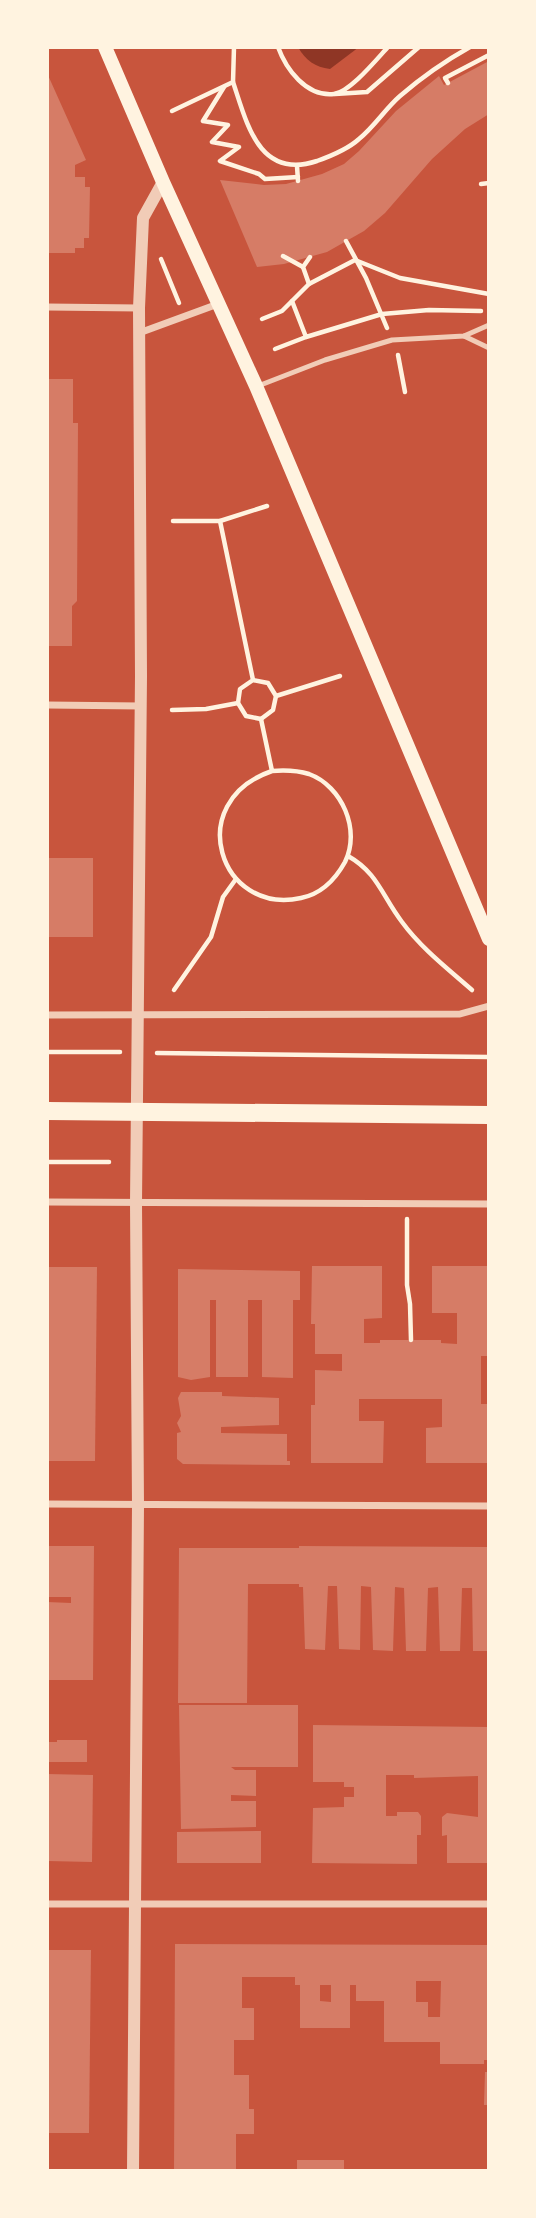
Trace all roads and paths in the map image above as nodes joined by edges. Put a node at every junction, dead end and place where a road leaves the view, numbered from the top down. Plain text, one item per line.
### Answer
1 (105, 47) edge
2 (234, 47) edge
3 (278, 47) edge
4 (388, 47) edge
5 (419, 47) edge
6 (470, 47) edge
7 (489, 55) edge
8 (233, 82) junction
9 (448, 83) dead end
10 (224, 87) junction
11 (335, 94) junction
12 (172, 111) dead end
13 (358, 140) junction
14 (363, 146) dead end
15 (297, 166) junction
16 (163, 182) junction
17 (489, 183) edge
18 (481, 184) dead end
19 (346, 241) dead end
20 (283, 256) dead end
21 (160, 257) dead end
22 (310, 257) dead end
23 (355, 260) junction
24 (303, 267) junction
25 (309, 284) junction
26 (489, 295) edge
27 (292, 301) junction
28 (218, 303) junction
29 (180, 304) dead end
30 (47, 307) edge
31 (139, 308) junction
32 (489, 311) edge
33 (262, 319) dead end
34 (489, 325) edge
35 (139, 333) junction
36 (464, 336) junction
37 (306, 337) junction
38 (489, 348) edge
39 (275, 349) dead end
40 (256, 386) junction
41 (267, 506) dead end
42 (173, 522) dead end
43 (220, 522) junction
44 (340, 676) dead end
45 (253, 680) junction
46 (276, 695) junction
47 (238, 703) junction
48 (47, 705) edge
49 (141, 706) junction
50 (172, 710) dead end
51 (261, 719) junction
52 (272, 771) junction
53 (348, 856) junction
54 (236, 879) junction
55 (489, 939) edge
56 (174, 990) dead end
57 (471, 990) dead end
58 (489, 1006) edge
59 (47, 1015) edge
60 (138, 1015) junction
61 (47, 1052) edge
62 (121, 1052) dead end
63 (163, 1053) dead end
64 (489, 1057) edge
65 (47, 1111) edge
66 (138, 1112) junction
67 (489, 1115) edge
68 (47, 1162) edge
69 (109, 1162) dead end
70 (47, 1202) edge
71 (136, 1203) junction
72 (407, 1204) junction
73 (489, 1204) edge
74 (411, 1340) dead end
75 (47, 1504) edge
76 (138, 1505) junction
77 (489, 1506) edge
78 (47, 1903) edge
79 (135, 1904) junction
80 (489, 1904) edge
81 (133, 2171) edge

1 - 16 main road
2 - 8 path
3 - 11 path
4 - 11 path
5 - 11 path
6 - 13 path
7 - 9 path
8 - 10 path
8 - 15 path
10 - 12 path
10 - 15 path
13 - 14 path
13 - 15 path
16 - 28 main road
16 - 31 street
17 - 18 path
19 - 23 path
20 - 24 path
21 - 29 path
22 - 24 path
23 - 25 path
23 - 26 path
24 - 25 path
25 - 27 path
27 - 33 path
27 - 37 path
28 - 35 street
28 - 40 main road
30 - 31 street
31 - 35 street
32 - 37 path
34 - 36 lane
35 - 49 street
36 - 38 lane
36 - 40 lane
37 - 39 path
40 - 55 main road
41 - 43 path
42 - 43 path
43 - 45 path
44 - 46 path
45 - 46 path
45 - 47 path
46 - 51 path
47 - 50 path
47 - 51 path
48 - 49 street
49 - 60 street
51 - 52 path
52 - 53 path
52 - 54 path
53 - 54 path
53 - 57 path
54 - 56 path
58 - 60 street
59 - 60 street
60 - 66 street
61 - 62 path
63 - 64 path
65 - 66 main road
66 - 67 main road
66 - 71 street
68 - 69 path
70 - 71 street
71 - 72 street
71 - 76 street
72 - 73 street
72 - 74 path
75 - 76 street
76 - 77 street
76 - 79 street
78 - 79 street
79 - 80 street
79 - 81 street

